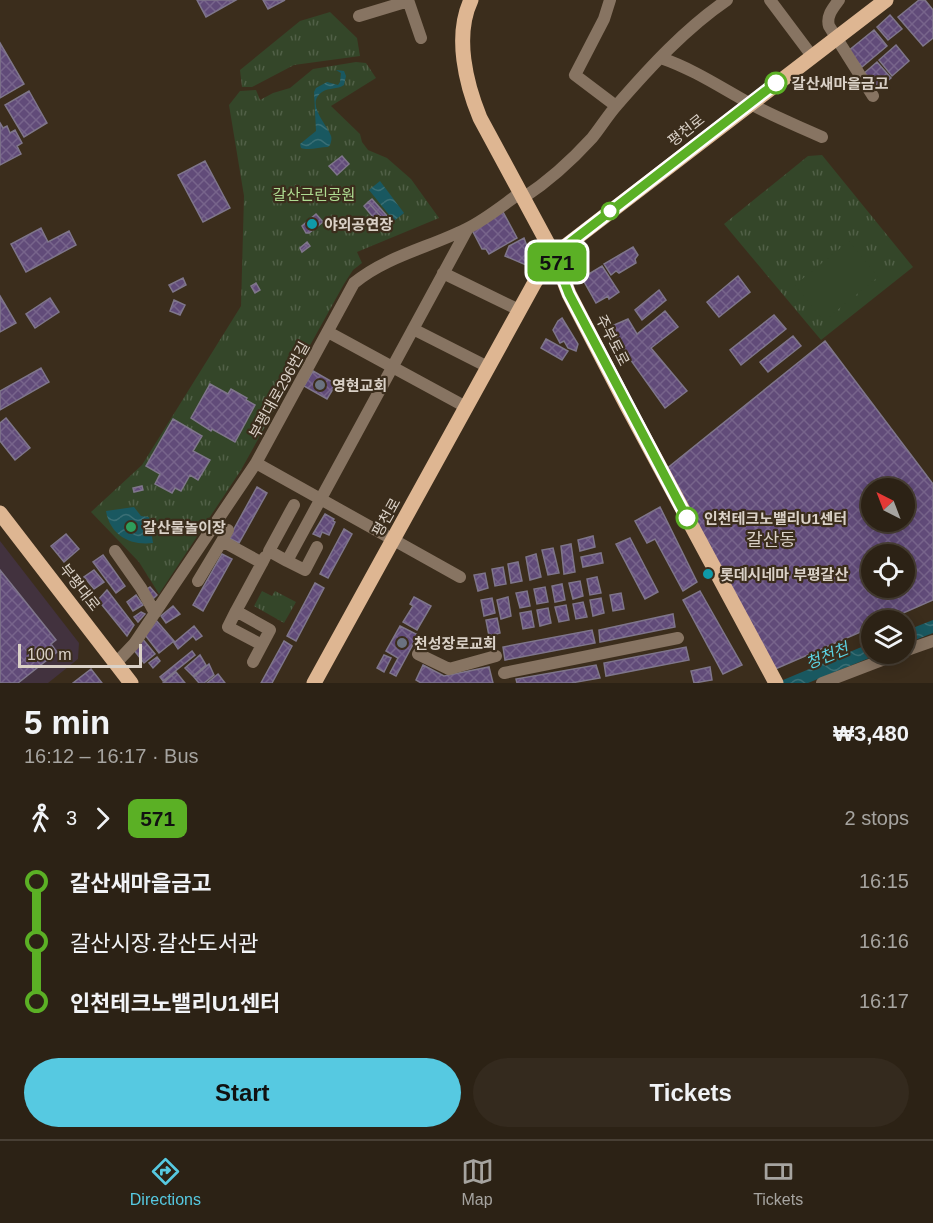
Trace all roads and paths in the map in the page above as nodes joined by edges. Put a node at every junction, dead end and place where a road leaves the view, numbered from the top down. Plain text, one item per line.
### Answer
1 (471, 0) edge
2 (610, 0) edge
3 (726, 0) edge
4 (770, 0) edge
5 (839, 0) edge
6 (886, 0) edge
7 (409, 2) edge
8 (359, 15) dead end
9 (836, 38) junction
10 (421, 39) dead end
11 (812, 56) junction
12 (661, 58) junction
13 (873, 96) dead end
14 (750, 103) junction
15 (616, 106) junction
16 (822, 137) dead end
17 (522, 196) junction
18 (468, 228) junction
19 (554, 255) junction
20 (443, 273) junction
21 (519, 310) junction
22 (413, 329) junction
23 (328, 332) junction
24 (392, 367) junction
25 (488, 367) junction
26 (466, 406) junction
27 (256, 463) junction
28 (321, 499) junction
29 (294, 505) dead end
30 (0, 513) edge
31 (228, 530) dead end
32 (394, 540) junction
33 (222, 541) junction
34 (317, 546) dead end
35 (115, 551) dead end
36 (269, 551) junction
37 (287, 561) junction
38 (262, 563) junction
39 (460, 577) dead end
40 (198, 581) dead end
41 (236, 611) junction
42 (154, 613) junction
43 (678, 638) dead end
44 (933, 641) edge
45 (262, 645) junction
46 (915, 647) edge
47 (418, 654) dead end
48 (496, 656) dead end
49 (253, 662) dead end
50 (116, 663) junction
51 (872, 664) edge
52 (504, 673) dead end
53 (775, 681) edge
54 (131, 683) edge
55 (314, 683) edge
56 (822, 683) edge

1 - 17 main road, 주부토로
2 - 15 street
3 - 12 street, 부평대로296번길
4 - 11 street
5 - 9 street
6 - 9 main road, 평천로
7 - 8 street
7 - 10 street
9 - 11 main road, 평천로
9 - 13 street
11 - 14 main road, 평천로
12 - 14 street
12 - 15 street, 부평대로296번길
14 - 16 street
14 - 19 main road, 평천로
15 - 17 street, 부평대로296번길
17 - 18 street, 부평대로296번길
17 - 19 main road, 주부토로
18 - 20 street, 부평대로296번길
18 - 23 street, 부평대로296번길
19 - 21 main road, 평천로
19 - 53 main road, 주부토로
20 - 21 street
20 - 22 street, 부평대로296번길
21 - 25 main road, 평천로
22 - 24 street, 부평대로296번길
22 - 25 street
23 - 24 street
23 - 27 street, 부평대로296번길
24 - 26 street
24 - 28 street, 부평대로296번길
25 - 26 main road, 평천로
26 - 32 main road, 평천로
27 - 28 street
27 - 42 street, 부평대로296번길
28 - 32 street
28 - 37 street, 부평대로296번길
29 - 36 street
30 - 50 main road, 부평대로
31 - 33 street
32 - 39 street
32 - 55 main road, 평천로
33 - 38 street
33 - 40 street
34 - 37 street
35 - 42 street
36 - 37 street
36 - 38 street
38 - 41 street
41 - 45 street
41 - 45 street
42 - 50 street, 부평대로296번길
43 - 52 street
44 - 46 street
45 - 49 street
47 - 48 street
50 - 54 main road, 부평대로
51 - 56 street

